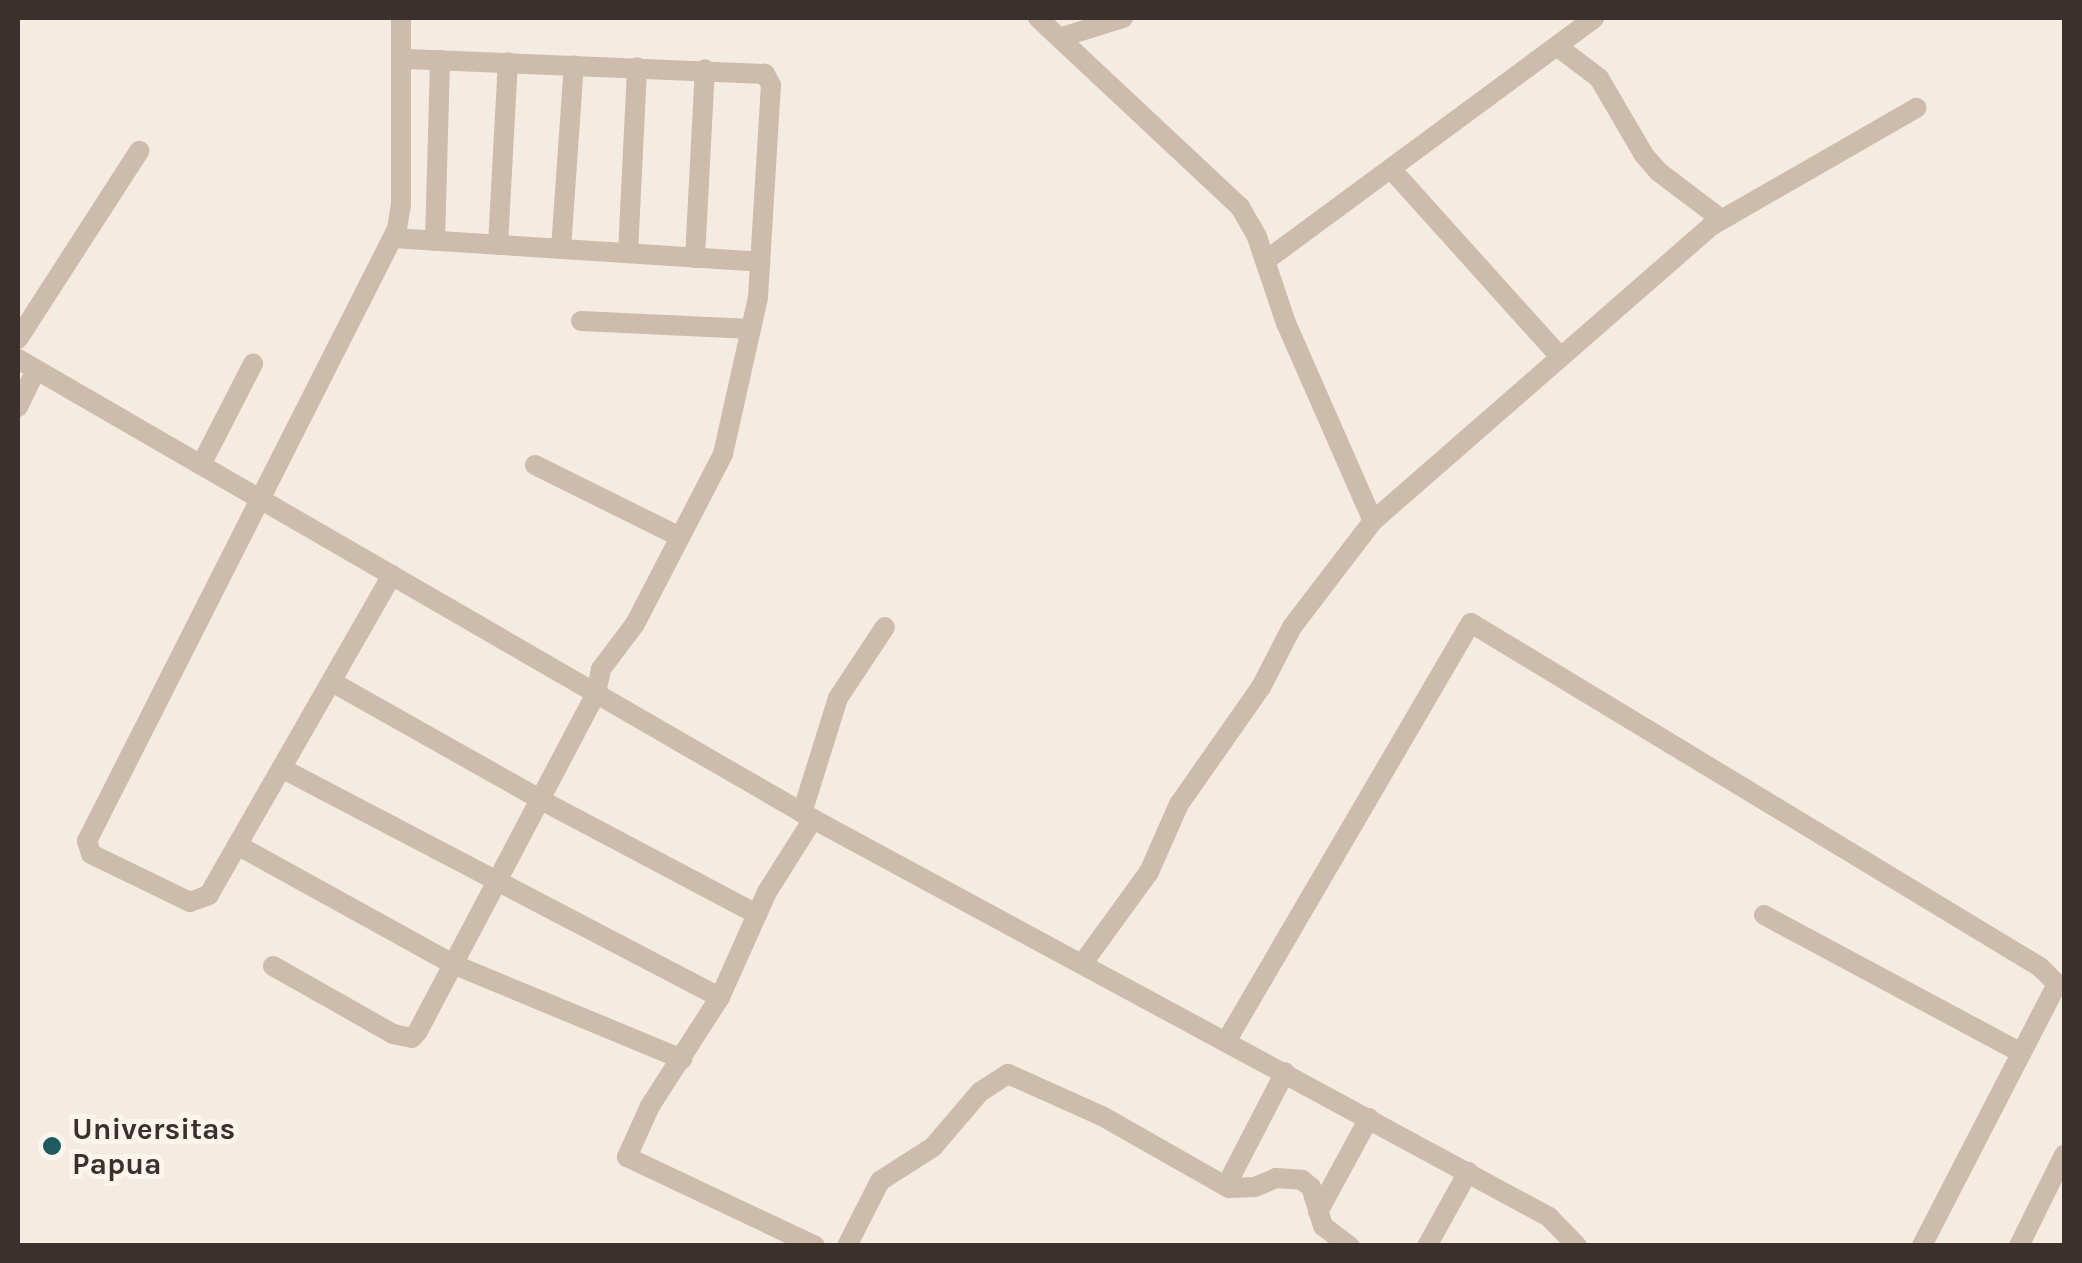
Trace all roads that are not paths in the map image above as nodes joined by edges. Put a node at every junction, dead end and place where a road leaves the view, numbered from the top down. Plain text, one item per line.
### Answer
1 (400, 18) edge
2 (1038, 18) edge
3 (1123, 18) edge
4 (1594, 18) edge
5 (1062, 37) junction
6 (1558, 47) junction
7 (401, 58) junction
8 (440, 60) junction
9 (508, 62) junction
10 (574, 65) junction
11 (637, 67) junction
12 (705, 69) junction
13 (1916, 108) dead end
14 (140, 150) dead end
15 (1391, 170) junction
16 (1721, 219) junction
17 (394, 238) junction
18 (435, 240) junction
19 (498, 245) junction
20 (561, 249) junction
21 (628, 254) junction
22 (695, 258) junction
23 (1265, 261) junction
24 (760, 262) junction
25 (582, 321) dead end
26 (752, 328) junction
27 (18, 340) edge
28 (1560, 357) junction
29 (27, 364) edge
30 (253, 364) dead end
31 (18, 408) edge
32 (201, 465) junction
33 (535, 465) dead end
34 (262, 500) junction
35 (1372, 521) junction
36 (680, 537) junction
37 (392, 576) junction
38 (885, 627) dead end
39 (332, 682) junction
40 (596, 693) junction
41 (283, 769) junction
42 (540, 800) junction
43 (807, 816) junction
44 (239, 846) junction
45 (498, 884) junction
46 (756, 914) junction
47 (1764, 916) dead end
48 (1084, 963) junction
49 (456, 965) junction
50 (272, 966) dead end
51 (720, 996) junction
52 (1226, 1040) junction
53 (2021, 1053) junction
54 (682, 1059) junction
55 (1285, 1072) junction
56 (1370, 1118) junction
57 (2064, 1155) edge
58 (1468, 1172) junction
59 (1226, 1186) junction
60 (1318, 1212) junction
61 (815, 1246) edge
62 (847, 1246) edge
63 (1350, 1246) edge
64 (1427, 1246) edge
65 (1576, 1246) edge
66 (1922, 1246) edge
67 (2019, 1246) edge

1 - 7 street
2 - 5 street
3 - 5 street
4 - 6 street
5 - 23 street
6 - 15 street
6 - 16 street
7 - 8 street
7 - 17 street
8 - 9 street
8 - 18 street
9 - 10 street
9 - 19 street
10 - 11 street
10 - 20 street
11 - 12 street
11 - 21 street
12 - 22 street
12 - 24 street
13 - 16 street
14 - 27 street
15 - 23 street
15 - 28 street
16 - 28 street
17 - 18 street
17 - 34 street
18 - 19 street
19 - 20 street
20 - 21 street
21 - 22 street
22 - 24 street
23 - 35 street
24 - 26 street
25 - 26 street
26 - 36 street
28 - 35 street
29 - 31 street
29 - 32 street
30 - 32 street
32 - 34 street
33 - 36 street
34 - 37 street
34 - 44 street
35 - 48 street
36 - 40 street
37 - 39 street
37 - 40 street
38 - 43 street
39 - 41 street
39 - 42 street
40 - 42 street
40 - 43 street
41 - 44 street
41 - 45 street
42 - 45 street
42 - 46 street
43 - 46 street
43 - 48 street
44 - 49 street
45 - 49 street
45 - 51 street
46 - 51 street
47 - 53 street
48 - 52 street
49 - 50 street
49 - 54 street
51 - 54 street
52 - 53 street
52 - 55 street
53 - 66 street
54 - 61 street
55 - 56 street
55 - 59 street
56 - 58 street
56 - 60 street
57 - 67 street
58 - 64 street
58 - 65 street
59 - 60 street
59 - 62 street
60 - 63 street

